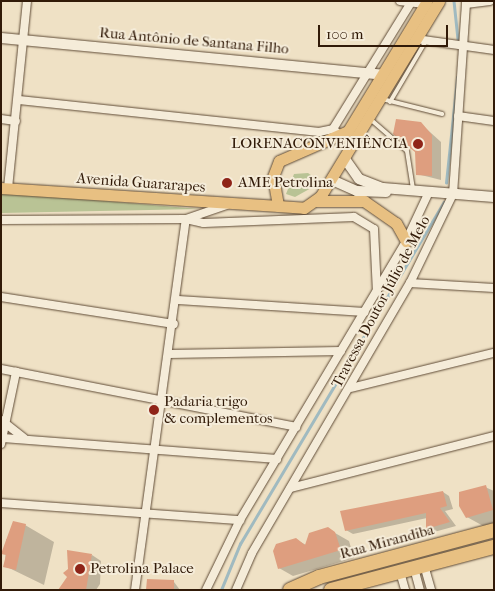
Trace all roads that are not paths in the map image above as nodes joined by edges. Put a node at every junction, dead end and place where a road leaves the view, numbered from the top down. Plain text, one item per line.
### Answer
1 (27, 1) edge
2 (400, 1) edge
3 (439, 1) edge
4 (490, 1) edge
5 (412, 2) edge
6 (466, 2) edge
7 (427, 3) edge
8 (1, 38) edge
9 (24, 40) junction
10 (421, 40) junction
11 (464, 46) junction
12 (494, 50) edge
13 (371, 72) junction
14 (383, 75) junction
15 (19, 100) junction
16 (385, 100) junction
17 (442, 114) dead end
18 (458, 116) junction
19 (369, 118) junction
20 (1, 119) edge
21 (16, 121) junction
22 (494, 121) edge
23 (337, 132) junction
24 (345, 159) junction
25 (332, 180) junction
26 (4, 188) edge
27 (410, 192) junction
28 (428, 194) junction
29 (453, 194) junction
30 (494, 196) edge
31 (315, 201) junction
32 (227, 205) junction
33 (278, 206) junction
34 (186, 219) junction
35 (1, 220) edge
36 (406, 241) junction
37 (410, 283) junction
38 (494, 288) edge
39 (377, 292) junction
40 (1, 297) edge
41 (178, 300) junction
42 (365, 312) junction
43 (174, 324) junction
44 (341, 350) junction
45 (494, 353) edge
46 (169, 354) junction
47 (1, 369) edge
48 (16, 372) junction
49 (350, 388) junction
50 (164, 402) junction
51 (4, 420) edge
52 (296, 427) junction
53 (494, 436) edge
54 (24, 438) junction
55 (2, 441) edge
56 (155, 450) junction
57 (277, 458) junction
58 (291, 488) junction
59 (1, 503) edge
60 (148, 516) junction
61 (240, 520) junction
62 (494, 530) edge
63 (494, 547) edge
64 (419, 566) junction
65 (400, 572) junction
66 (135, 590) edge
67 (206, 590) edge
68 (236, 590) edge
69 (290, 590) edge
70 (331, 590) edge
71 (404, 590) edge
72 (420, 590) edge
73 (431, 590) edge

1 - 9 street
2 - 5 street
3 - 10 main road
4 - 6 street
5 - 7 street
5 - 13 street
6 - 11 street, Travessa Doutor Júlio de Melo
7 - 14 main road
8 - 9 street, Rua Antônio de Santana Filho
9 - 13 street, Rua Antônio de Santana Filho
9 - 15 street
10 - 11 street
10 - 16 main road
11 - 12 street
11 - 18 street, Travessa Doutor Júlio de Melo
13 - 14 street, Rua Antônio de Santana Filho
13 - 23 street
14 - 23 main road
15 - 21 street
15 - 23 street
16 - 17 lane
16 - 19 main road
18 - 22 street
18 - 29 street, Travessa Doutor Júlio de Melo
19 - 24 main road
19 - 27 lane
20 - 21 street
21 - 26 street
23 - 33 main road
24 - 25 main road
24 - 27 street
25 - 27 street
25 - 31 main road
26 - 32 main road, Avenida Guararapes
27 - 28 street
28 - 29 street
28 - 36 street, Travessa Doutor Júlio de Melo
29 - 30 street
29 - 37 street, Travessa Doutor Júlio de Melo
31 - 33 main road, Avenida Guararapes
31 - 36 main road
32 - 33 main road, Avenida Guararapes
32 - 34 street
34 - 35 street
34 - 39 street, Travessa Doutor Júlio de Melo
34 - 41 street
36 - 39 street, Travessa Doutor Júlio de Melo
37 - 38 street
37 - 49 street, Travessa Doutor Júlio de Melo
39 - 42 street, Travessa Doutor Júlio de Melo
40 - 43 street
41 - 42 street
41 - 43 street
42 - 44 street, Travessa Doutor Júlio de Melo
43 - 46 street
44 - 46 street
44 - 52 street, Travessa Doutor Júlio de Melo
45 - 49 street
46 - 50 street
47 - 48 street
48 - 50 street
48 - 51 street
49 - 58 street, Travessa Doutor Júlio de Melo
50 - 52 street
50 - 56 street
51 - 54 street
51 - 55 street
52 - 57 street, Travessa Doutor Júlio de Melo
53 - 58 street
54 - 55 street
54 - 56 street
56 - 57 street
56 - 60 street
57 - 61 street, Travessa Doutor Júlio de Melo
58 - 68 street, Travessa Doutor Júlio de Melo
59 - 60 street
60 - 61 street
60 - 66 street
61 - 67 street, Travessa Doutor Júlio de Melo
62 - 69 highway, Rua Mirandiba
63 - 64 highway
64 - 65 highway
64 - 72 street
64 - 73 street
65 - 70 highway
65 - 71 street

